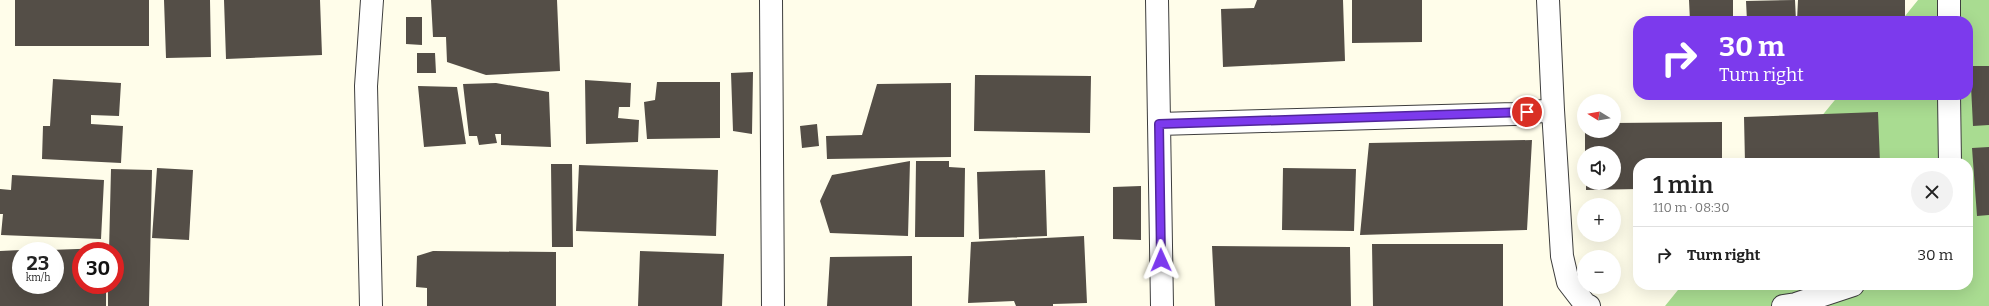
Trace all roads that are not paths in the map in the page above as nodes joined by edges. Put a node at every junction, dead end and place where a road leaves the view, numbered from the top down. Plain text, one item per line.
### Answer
1 (372, 0) edge
2 (771, 0) edge
3 (1157, 0) edge
4 (1548, 0) edge
5 (1949, 0) edge
6 (1949, 16) edge
7 (1949, 100) edge
8 (1553, 110) junction
9 (1159, 124) junction
10 (1950, 158) edge
11 (1838, 290) edge
12 (371, 306) edge
13 (773, 306) edge
14 (1162, 306) edge
15 (1589, 306) edge
16 (1783, 306) edge

1 - 12 street
2 - 13 street
3 - 9 street
4 - 8 street
5 - 6 street
7 - 10 street
8 - 9 street
8 - 15 street
9 - 14 street
11 - 16 street

